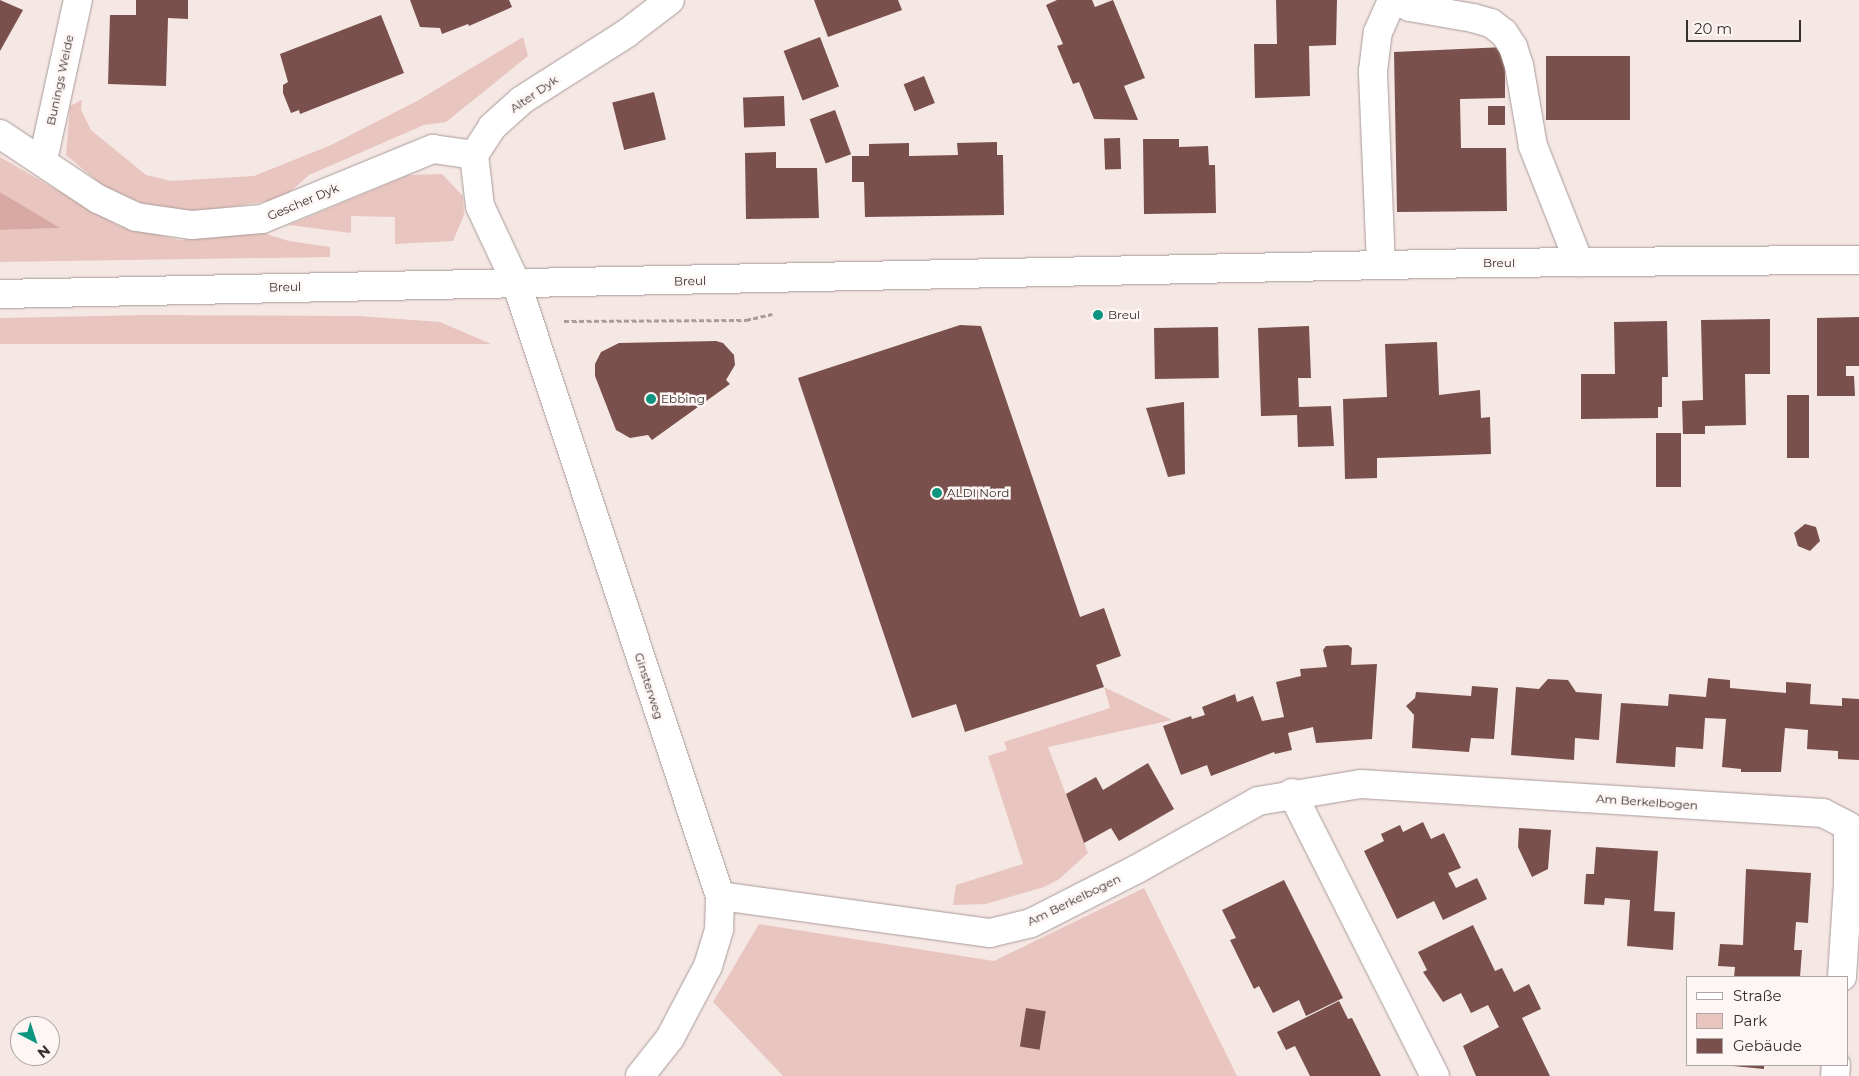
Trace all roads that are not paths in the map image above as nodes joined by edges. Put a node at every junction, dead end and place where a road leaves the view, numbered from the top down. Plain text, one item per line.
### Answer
1 (78, 0) edge
2 (670, 0) edge
3 (1393, 0) edge
4 (0, 134) edge
5 (474, 154) junction
6 (43, 160) junction
7 (1859, 260) edge
8 (1579, 262) junction
9 (1382, 265) junction
10 (517, 285) junction
11 (0, 294) edge
12 (1292, 793) junction
13 (720, 896) junction
14 (1842, 976) edge
15 (640, 1076) edge
16 (1435, 1076) edge

1 - 6 street, Bunings Weide
2 - 5 street, Alter Dyk
3 - 8 street
3 - 9 street
4 - 6 street, Gescher Dyk
5 - 6 street, Gescher Dyk
5 - 10 street
7 - 8 street, Breul
8 - 9 street, Breul
9 - 10 street, Breul
10 - 11 street, Breul
10 - 13 street, Ginsterweg
12 - 13 street, Am Berkelbogen
12 - 14 street, Am Berkelbogen
12 - 16 street
13 - 15 street, Ginsterweg

